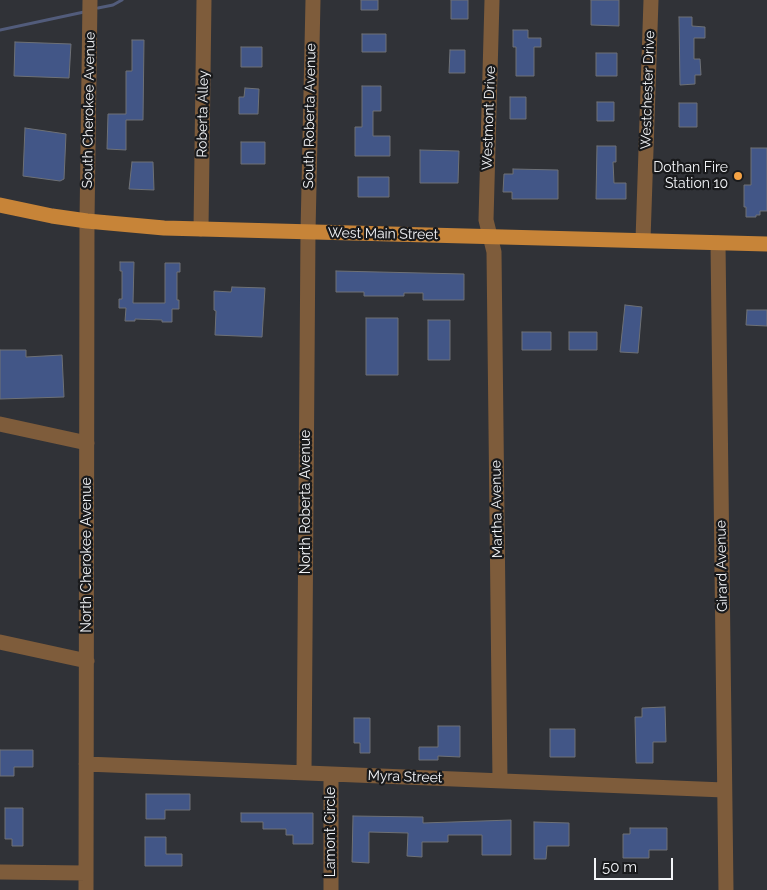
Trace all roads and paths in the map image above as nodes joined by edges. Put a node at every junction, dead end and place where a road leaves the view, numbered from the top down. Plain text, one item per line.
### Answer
1 (90, 0) edge
2 (204, 0) edge
3 (313, 0) edge
4 (492, 0) edge
5 (651, 0) edge
6 (0, 205) edge
7 (87, 221) junction
8 (201, 229) junction
9 (308, 232) junction
10 (490, 236) junction
11 (643, 240) junction
12 (718, 243) junction
13 (767, 244) edge
14 (0, 424) edge
15 (87, 443) junction
16 (0, 642) edge
17 (87, 661) junction
18 (86, 764) junction
19 (304, 773) junction
20 (331, 774) junction
21 (500, 782) junction
22 (724, 790) junction
23 (0, 872) edge
24 (86, 874) junction
25 (86, 890) edge
26 (331, 890) edge
27 (726, 890) edge

1 - 7 street, South Cherokee Avenue
2 - 8 street, Roberta Alley
3 - 9 street, South Roberta Avenue
4 - 10 street, Westmont Drive
5 - 11 street, Westchester Drive
6 - 7 main road, West Main Street
7 - 8 main road, West Main Street
7 - 15 street, North Cherokee Avenue
8 - 9 main road, West Main Street
9 - 10 main road, West Main Street
9 - 19 street, North Roberta Avenue
10 - 11 main road, West Main Street
10 - 21 street, Martha Avenue
11 - 12 main road, West Main Street
12 - 13 main road, West Main Street
12 - 22 street, Girard Avenue
14 - 15 street
15 - 17 street, North Cherokee Avenue
16 - 17 street
17 - 18 street, North Cherokee Avenue
18 - 19 street, Myra Street
18 - 24 street, North Cherokee Avenue
19 - 20 street, Myra Street
20 - 21 street, Myra Street
20 - 26 street, Lamont Circle
21 - 22 street, Myra Street
22 - 27 street, Girard Avenue
23 - 24 street
24 - 25 street, North Cherokee Avenue

